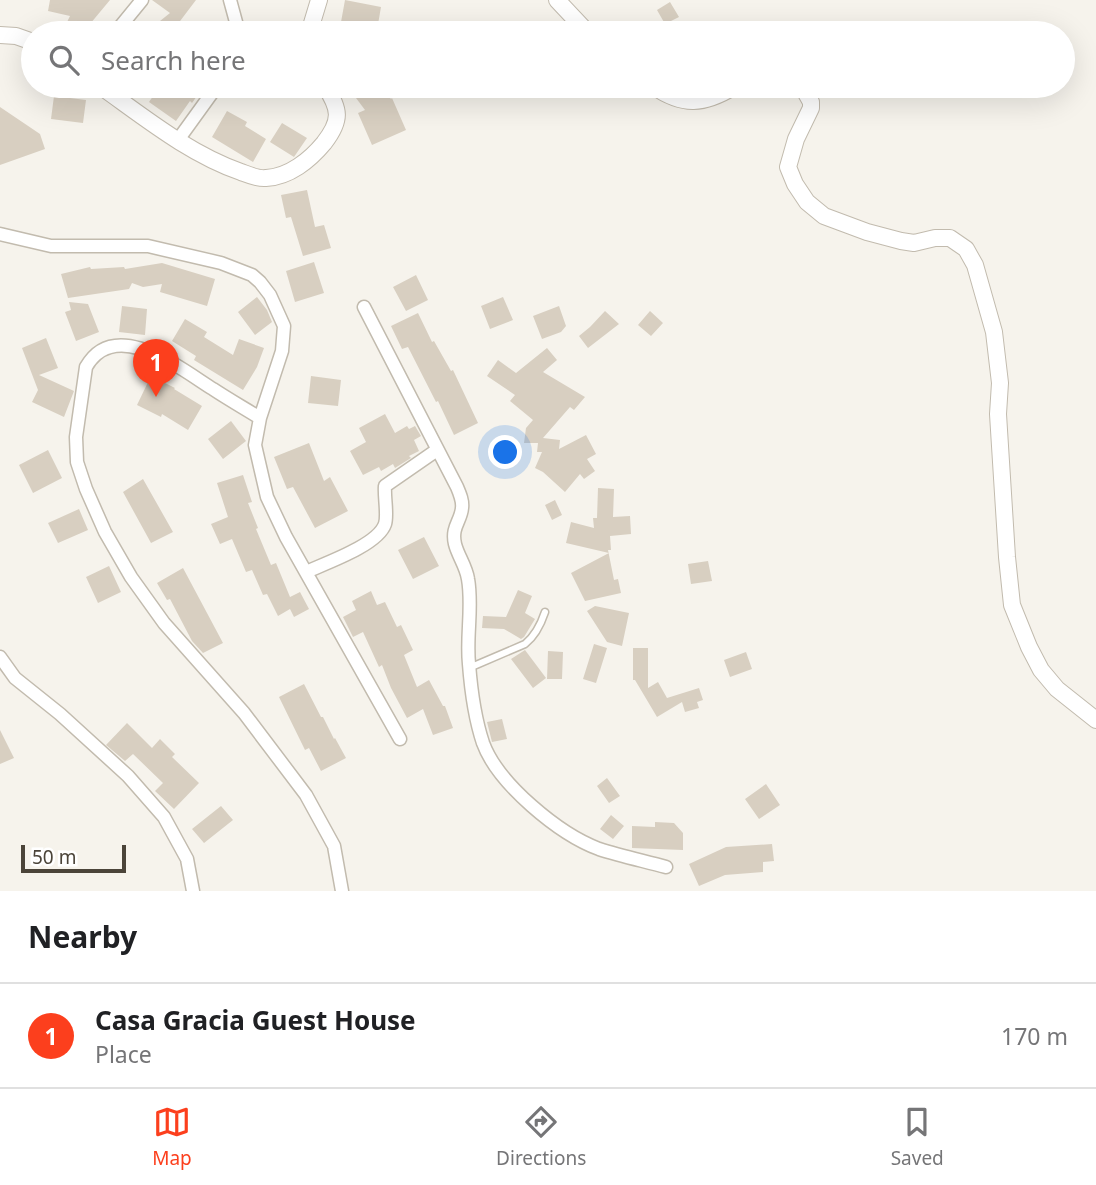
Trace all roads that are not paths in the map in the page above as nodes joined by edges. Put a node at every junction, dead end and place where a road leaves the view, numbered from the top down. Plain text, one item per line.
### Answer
1 (142, 0) edge
2 (230, 0) edge
3 (319, 0) edge
4 (557, 0) edge
5 (125, 21) edge
6 (236, 21) edge
7 (312, 21) edge
8 (577, 21) edge
9 (0, 35) edge
10 (21, 38) edge
11 (117, 98) edge
12 (209, 98) edge
13 (332, 98) edge
14 (674, 98) edge
15 (714, 98) edge
16 (809, 98) edge
17 (178, 140) junction
18 (0, 234) edge
19 (364, 307) dead end
20 (260, 418) junction
21 (437, 450) junction
22 (306, 572) junction
23 (545, 612) dead end
24 (0, 657) edge
25 (469, 668) junction
26 (1096, 720) edge
27 (400, 739) dead end
28 (666, 867) dead end
29 (193, 891) edge
30 (342, 891) edge

1 - 5 street
2 - 6 street
3 - 7 street
4 - 8 street
9 - 10 street
11 - 17 street
12 - 17 street
13 - 17 street
14 - 15 street
16 - 26 street
18 - 20 street
19 - 21 street
20 - 22 street
20 - 30 street
21 - 22 street
21 - 25 street
22 - 27 street
23 - 25 lane
24 - 29 street
25 - 28 street

